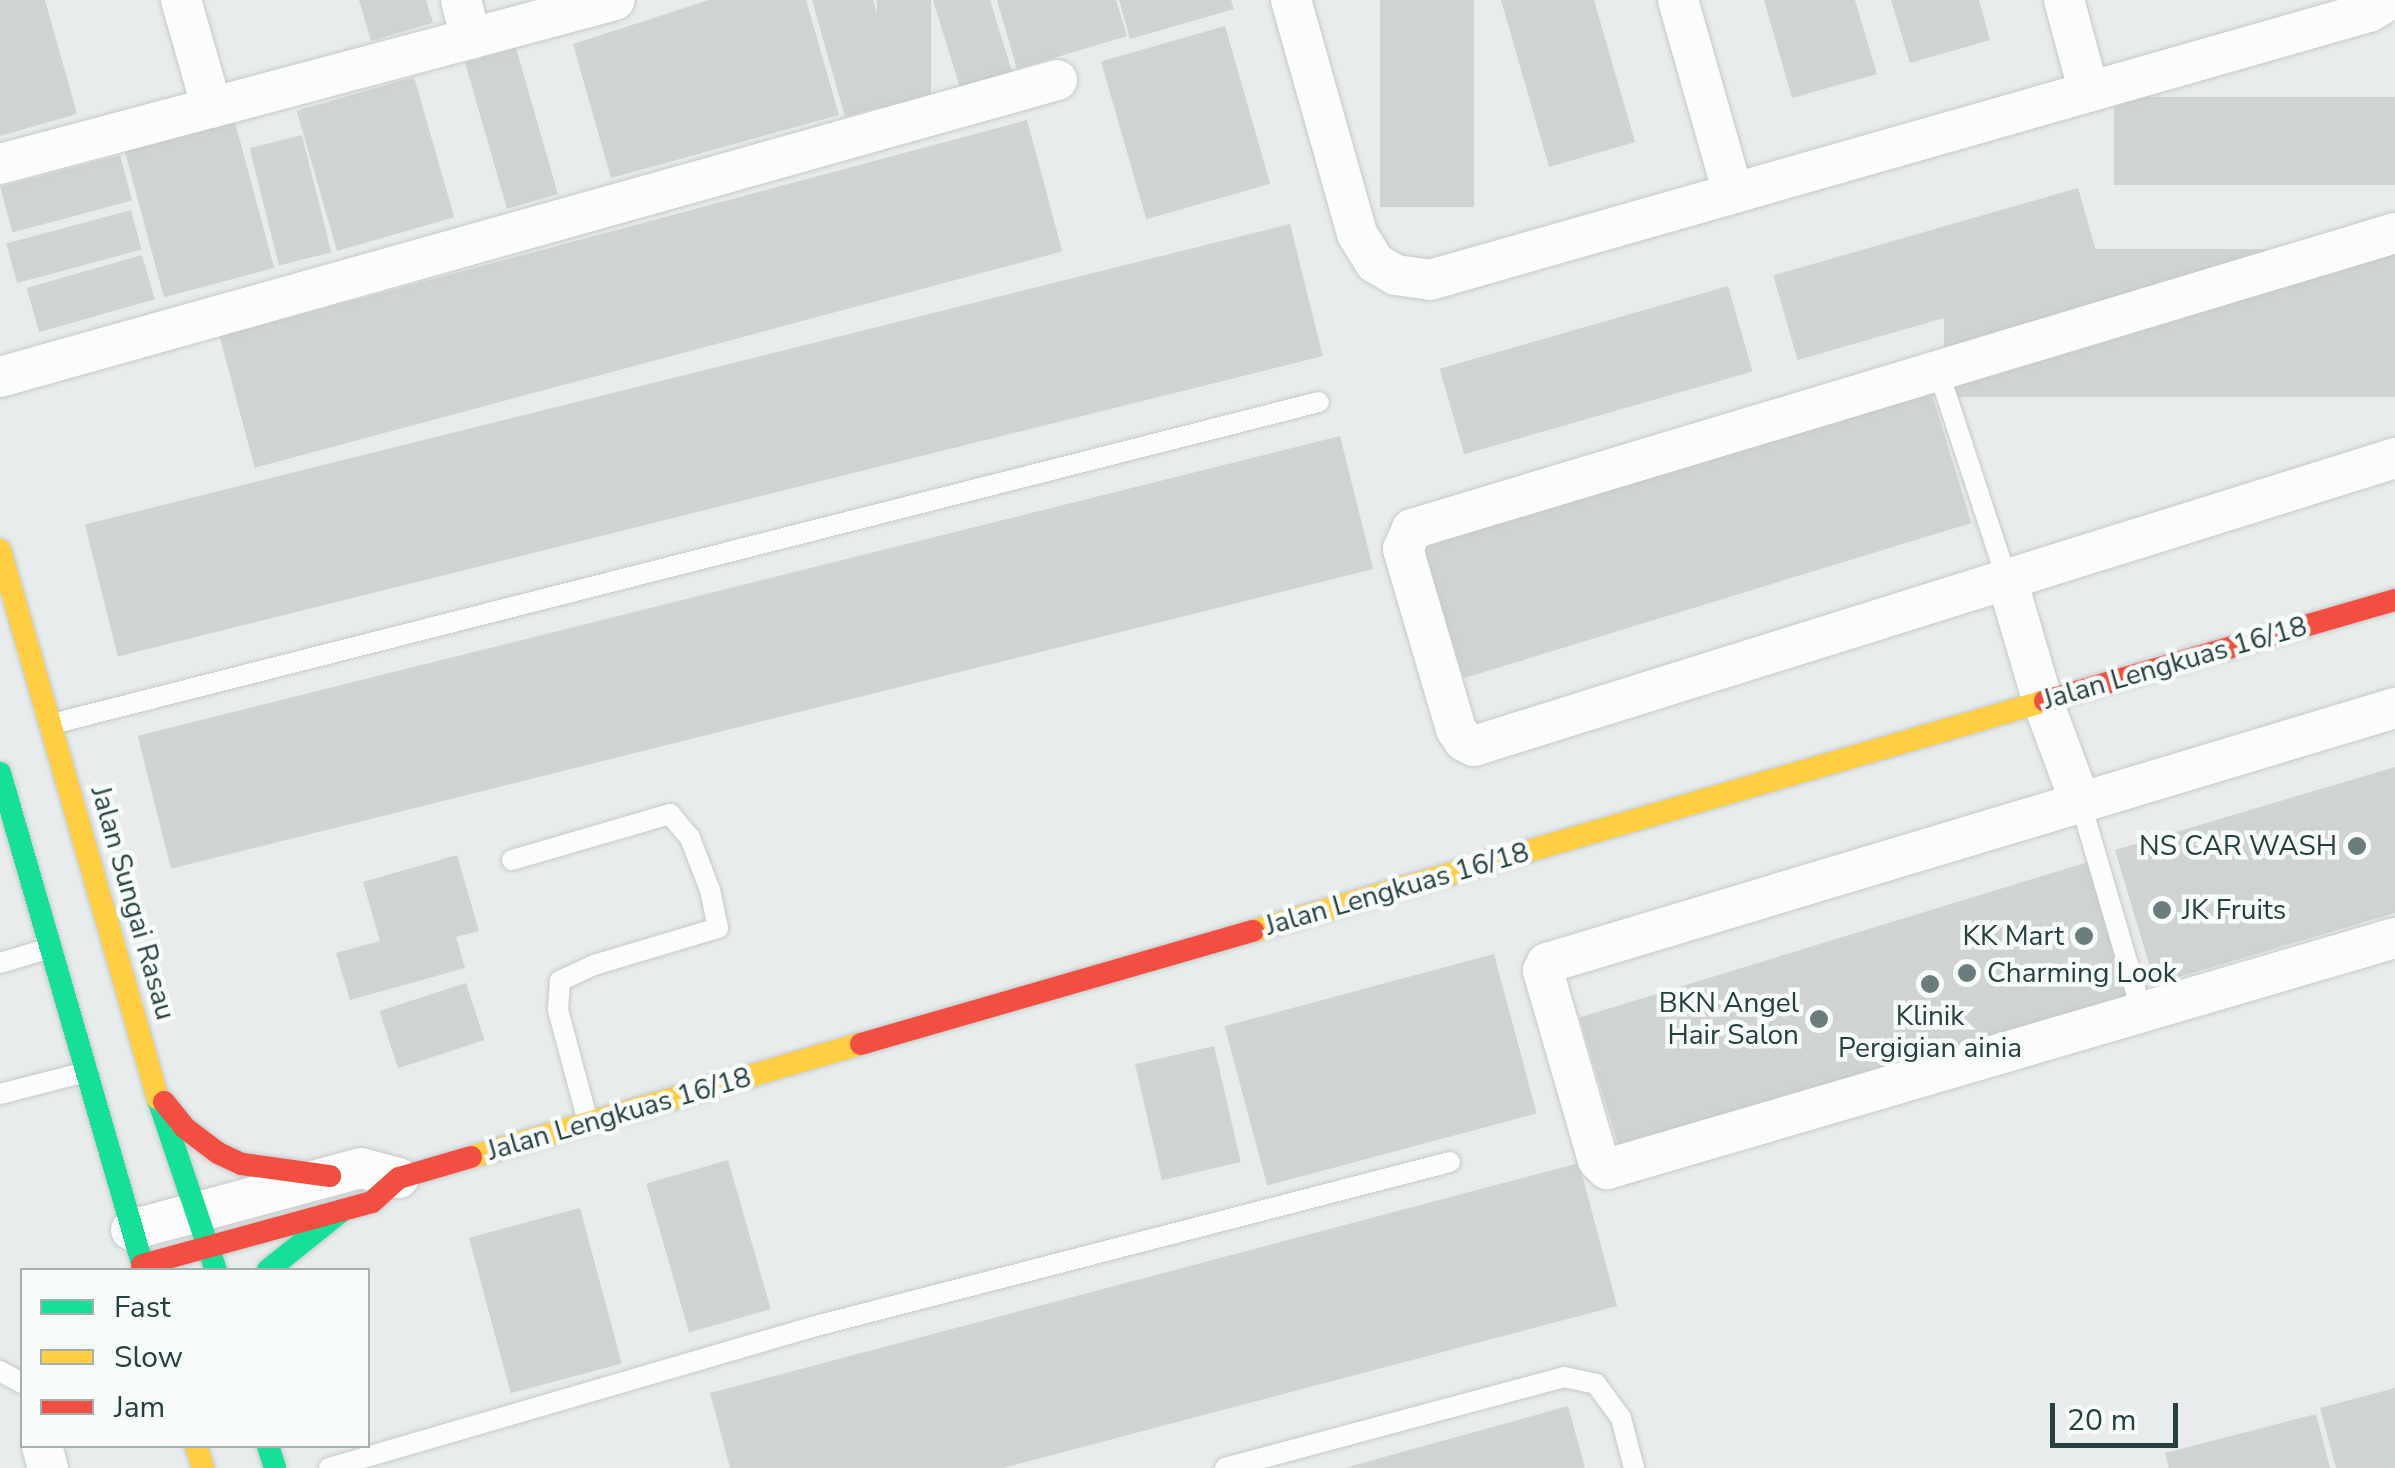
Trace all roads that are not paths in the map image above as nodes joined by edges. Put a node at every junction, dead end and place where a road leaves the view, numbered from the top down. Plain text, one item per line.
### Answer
1 (182, 0) edge
2 (460, 0) edge
3 (615, 0) edge
4 (1291, 0) edge
5 (1678, 0) edge
6 (2064, 0) edge
7 (2390, 0) edge
8 (471, 39) junction
9 (1056, 80) dead end
10 (2090, 92) junction
11 (212, 108) junction
12 (0, 164) edge
13 (1733, 193) junction
14 (2395, 233) edge
15 (1938, 370) junction
16 (0, 377) edge
17 (1319, 402) dead end
18 (2395, 458) edge
19 (0, 550) edge
20 (2007, 580) junction
21 (2395, 600) edge
22 (2043, 702) junction
23 (2395, 708) edge
24 (50, 724) junction
25 (0, 773) edge
26 (2081, 804) junction
27 (512, 860) dead end
28 (2395, 938) edge
29 (50, 948) junction
30 (0, 962) edge
31 (2142, 1012) junction
32 (84, 1072) junction
33 (156, 1092) junction
34 (0, 1094) edge
35 (588, 1123) junction
36 (1450, 1162) dead end
37 (399, 1178) joint
38 (337, 1193) junction
39 (203, 1229) junction
40 (139, 1255) edge
41 (215, 1268) edge
42 (270, 1268) edge
43 (329, 1468) edge
44 (1225, 1468) edge
45 (1634, 1468) edge

1 - 11 street
2 - 8 street
3 - 8 street
4 - 13 street
5 - 13 street
6 - 10 street
7 - 10 street
8 - 11 street
9 - 16 street
10 - 13 street
11 - 12 street
14 - 15 street
15 - 20 lane
15 - 20 street
17 - 24 lane
18 - 20 street
19 - 24 street, Jalan Sungai Rasau
20 - 22 street
21 - 22 street, Jalan Lengkuas 16/18
22 - 26 street
22 - 35 street, Jalan Lengkuas 16/18
23 - 26 street
24 - 33 street, Jalan Sungai Rasau
25 - 29 street
26 - 31 lane
26 - 31 street
27 - 35 lane
28 - 31 street
29 - 30 lane
29 - 32 street
32 - 34 lane
32 - 40 street
33 - 38 street
33 - 39 street, Jalan Sungai Rasau
35 - 37 street, Jalan Lengkuas 16/18
36 - 43 lane
37 - 38 street, Jalan Lengkuas 16/18
38 - 39 street, Jalan Lengkuas 16/18
38 - 42 street
39 - 40 street, Jalan Lengkuas 16/18
39 - 41 street, Jalan Sungai Rasau
44 - 45 lane

